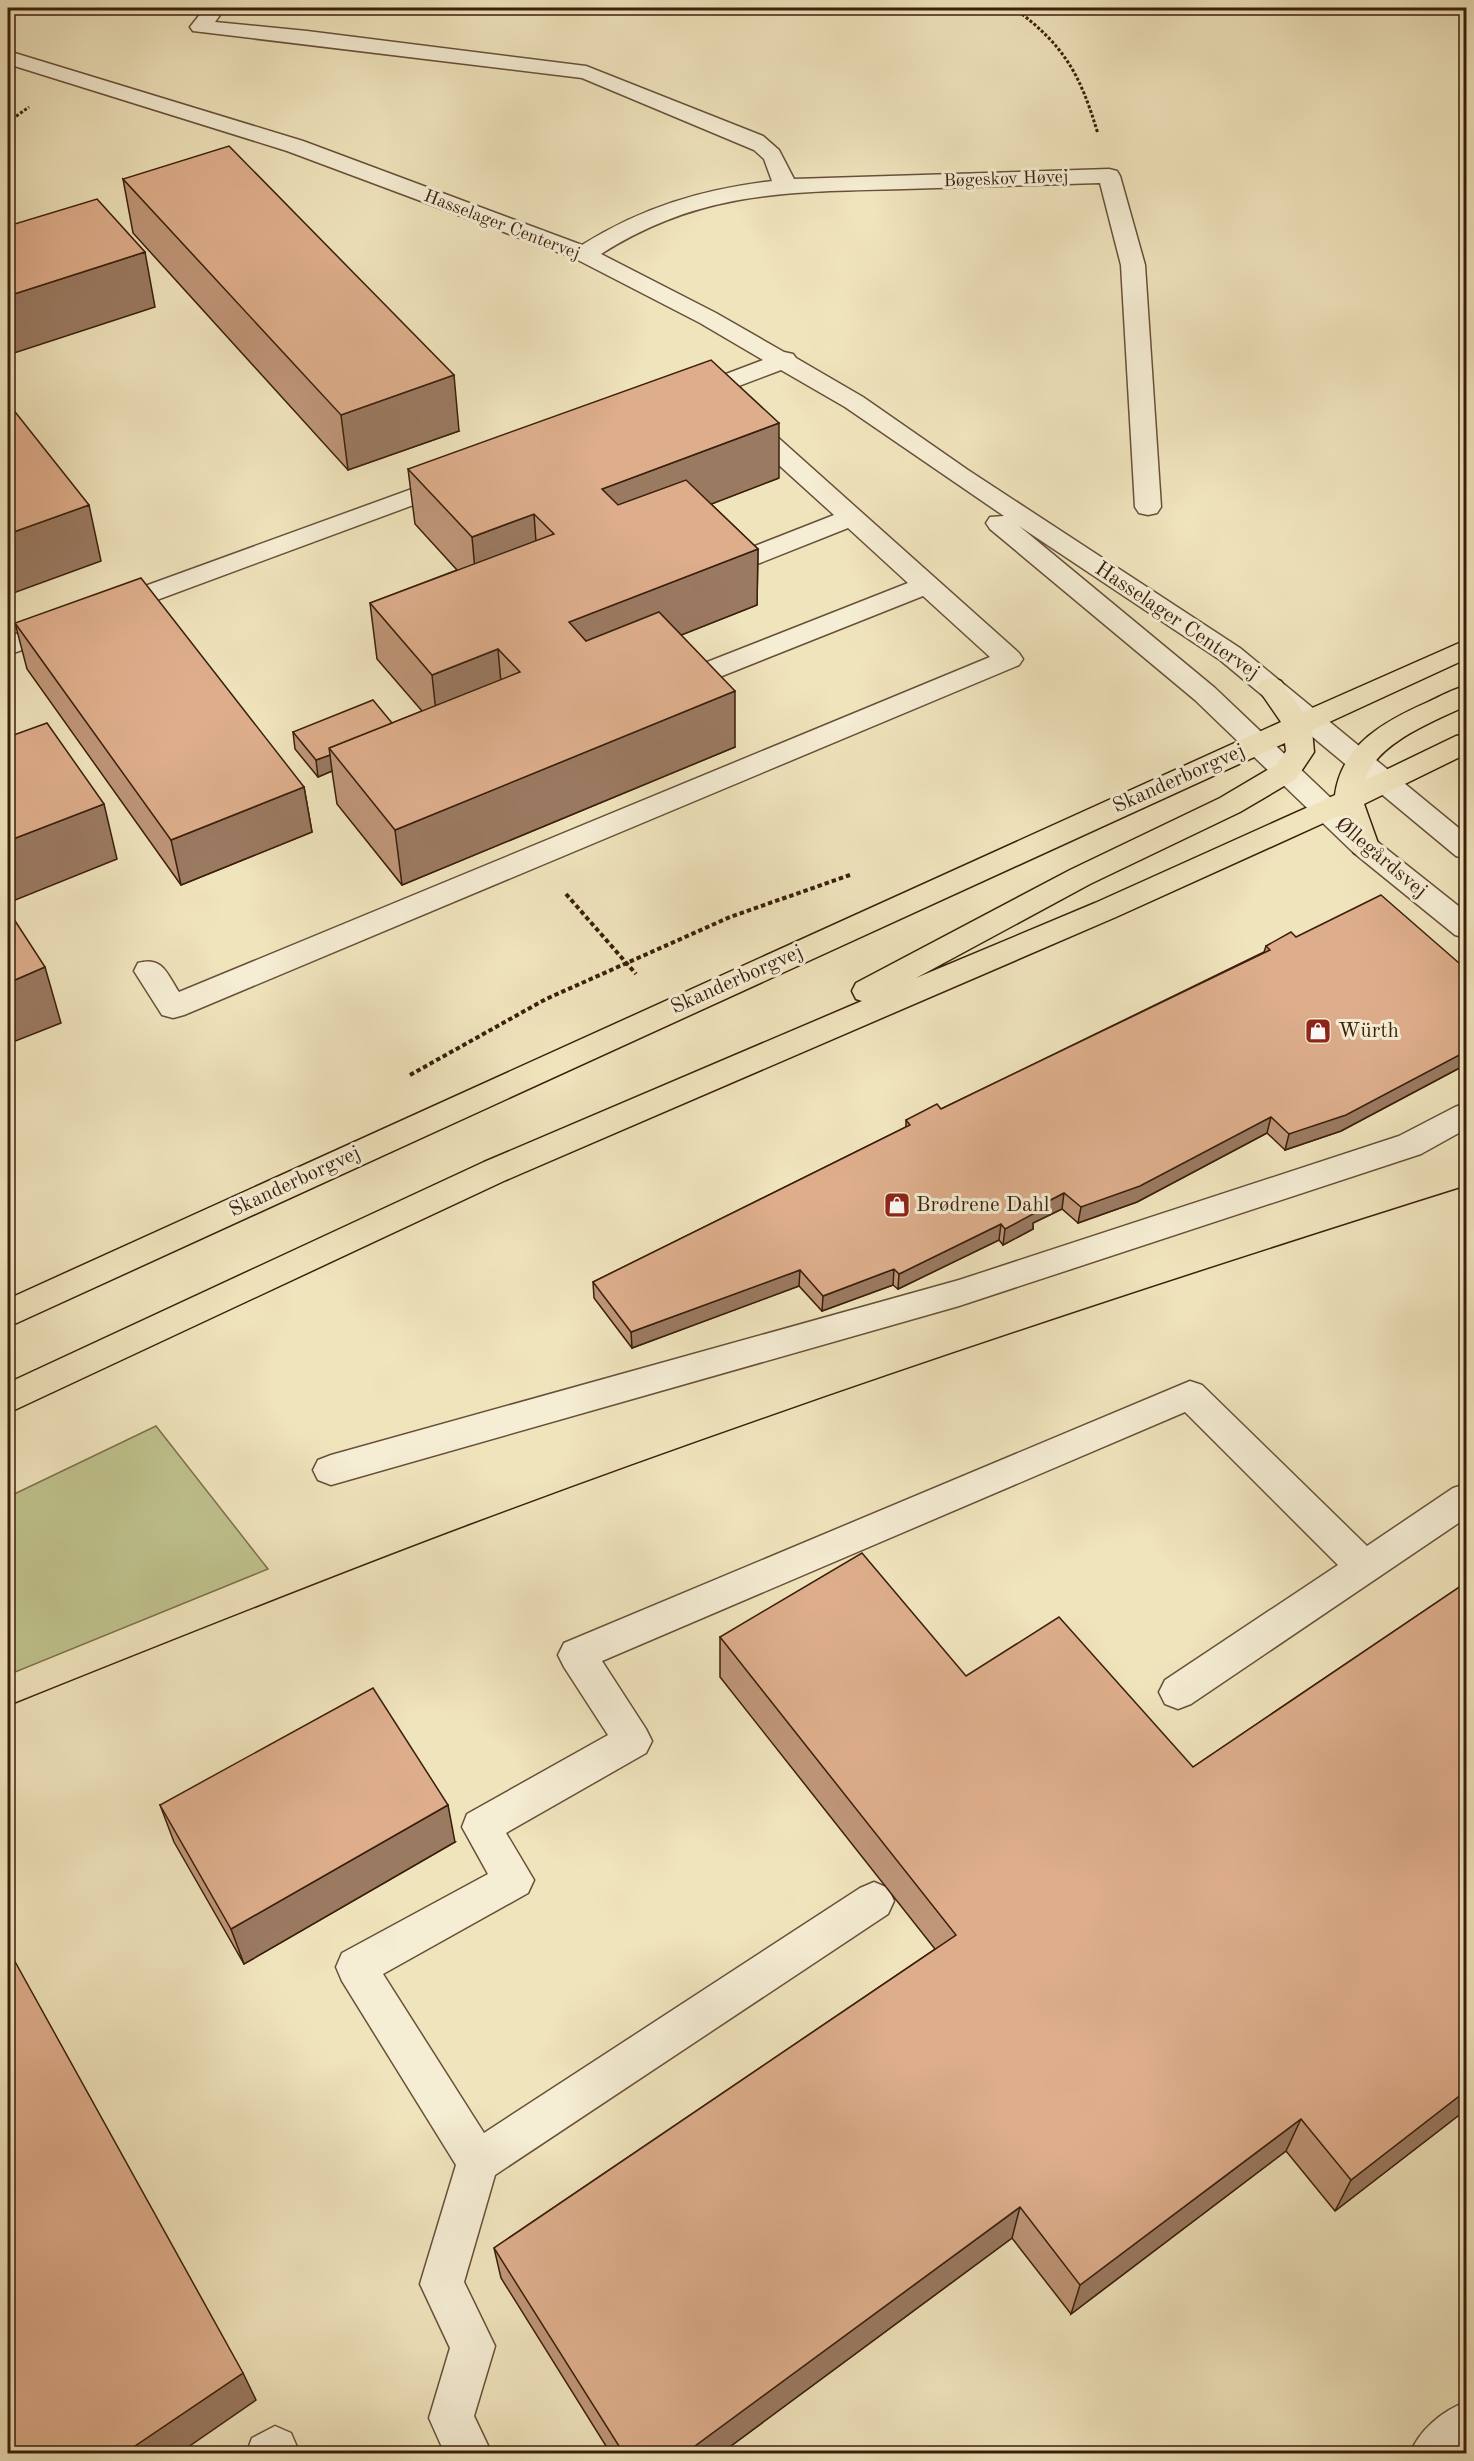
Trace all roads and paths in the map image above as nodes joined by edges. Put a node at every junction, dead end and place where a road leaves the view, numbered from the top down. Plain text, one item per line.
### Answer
1 (214, 8) edge
2 (1014, 8) edge
3 (8, 57) edge
4 (1109, 176) junction
5 (784, 185) junction
6 (584, 254) junction
7 (783, 359) junction
8 (708, 390) junction
9 (666, 405) edge
10 (472, 475) edge
11 (959, 475) junction
12 (1148, 507) dead end
13 (853, 517) junction
14 (751, 557) dead end
15 (927, 585) junction
16 (8, 646) edge
17 (1467, 649) edge
18 (707, 672) edge
19 (1271, 687) joint
20 (1467, 695) edge
21 (1304, 722) junction
22 (1467, 743) edge
23 (1256, 744) junction
24 (1359, 760) junction
25 (1286, 772) junction
26 (1386, 782) junction
27 (1337, 805) junction
28 (1467, 849) edge
29 (534, 857) junction
30 (1467, 928) edge
31 (149, 971) dead end
32 (636, 974) dead end
33 (675, 1094) junction
34 (1467, 1115) edge
35 (8, 1314) edge
36 (8, 1399) edge
37 (331, 1470) dead end
38 (1467, 1499) edge
39 (1365, 1568) junction
40 (1178, 1692) dead end
41 (874, 1901) dead end
42 (478, 2162) junction
43 (1467, 2424) edge
44 (268, 2454) edge
45 (278, 2454) edge
46 (470, 2454) edge
47 (1432, 2454) edge

1 - 5 street
2 - 4 path
3 - 6 street, Hasselager Centervej
4 - 5 street, Bøgeskov Høvej
4 - 12 street
5 - 6 street, Bøgeskov Høvej
6 - 7 street, Hasselager Centervej
7 - 8 street
7 - 11 street, Hasselager Centervej
8 - 9 street
8 - 13 street
10 - 16 street
11 - 19 street, Hasselager Centervej
11 - 23 street, Hasselager Centervej
13 - 14 street
13 - 15 street
15 - 18 street
15 - 29 street
17 - 21 main road, Skanderborgvej
19 - 21 main road
20 - 24 main road
21 - 23 main road, Skanderborgvej
21 - 24 street
21 - 25 main road
22 - 26 main road
23 - 25 street, Hasselager Centervej
23 - 35 main road, Skanderborgvej
24 - 26 street
24 - 27 main road
25 - 27 street, Hasselager Centervej
25 - 33 main road
26 - 27 main road
26 - 28 street
27 - 30 street, Øllegårdsvej
27 - 33 main road
29 - 31 street
29 - 32 path
33 - 36 main road
34 - 37 street
38 - 39 street
39 - 40 street
39 - 42 street
41 - 42 street
42 - 46 street
43 - 47 street
44 - 45 street

